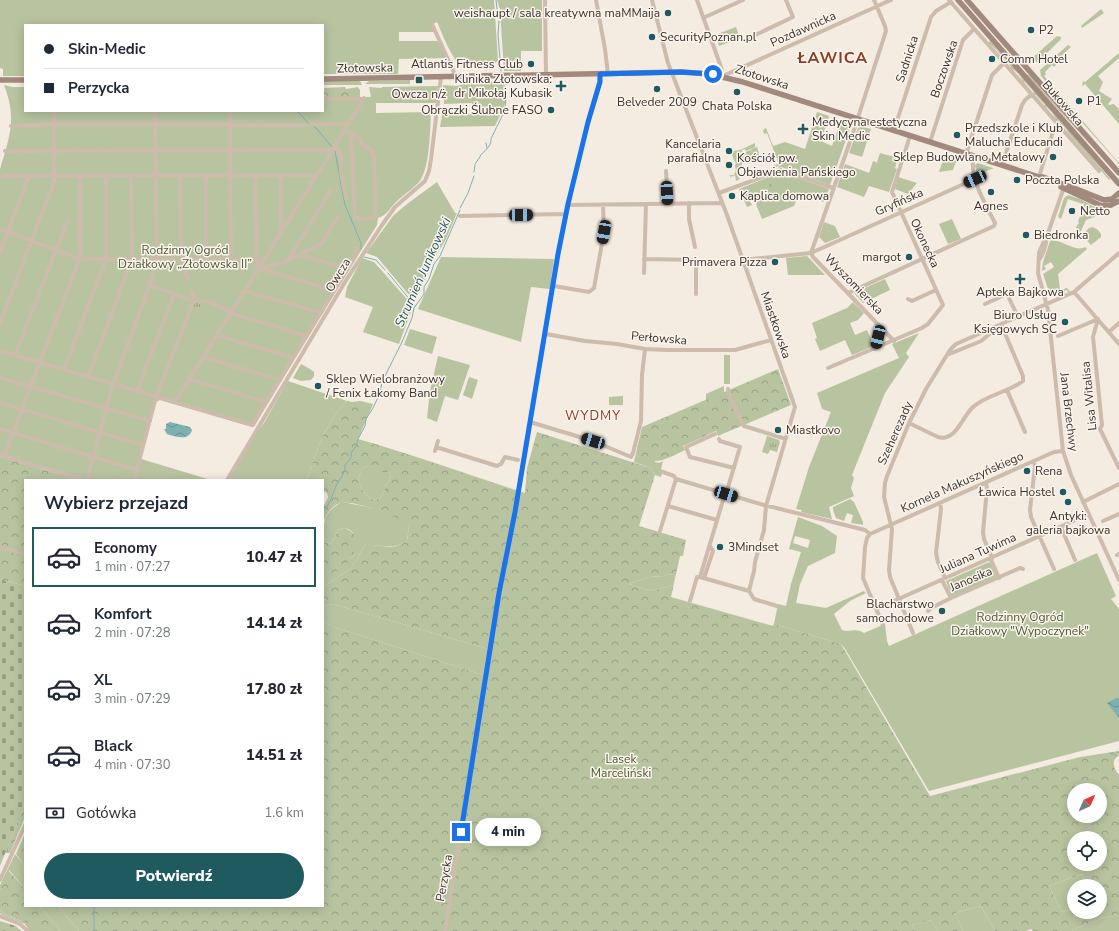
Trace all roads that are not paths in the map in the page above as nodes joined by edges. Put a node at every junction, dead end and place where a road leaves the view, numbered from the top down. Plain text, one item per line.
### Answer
1 (544, 0) edge
2 (596, 0) edge
3 (652, 0) edge
4 (697, 0) edge
5 (743, 0) edge
6 (786, 0) edge
7 (874, 0) edge
8 (892, 0) edge
9 (958, 0) edge
10 (967, 0) edge
11 (950, 1) edge
12 (876, 7) junction
13 (703, 18) junction
14 (432, 24) dead end
15 (974, 29) junction
16 (747, 38) dead end
17 (1004, 63) junction
18 (672, 72) junction
19 (600, 74) junction
20 (608, 74) junction
21 (546, 75) junction
22 (723, 76) junction
23 (440, 77) junction
24 (456, 77) junction
25 (324, 79) edge
26 (0, 80) edge
27 (24, 80) edge
28 (1032, 94) junction
29 (324, 99) edge
30 (54, 112) edge
31 (155, 112) edge
32 (230, 112) edge
33 (858, 119) junction
34 (54, 124) junction
35 (230, 124) junction
36 (312, 124) dead end
37 (348, 124) junction
38 (156, 125) junction
39 (307, 125) dead end
40 (1058, 125) junction
41 (11, 126) dead end
42 (347, 130) junction
43 (894, 130) junction
44 (910, 136) junction
45 (930, 142) junction
46 (334, 148) junction
47 (53, 150) junction
48 (156, 150) junction
49 (230, 150) junction
50 (6, 151) dead end
51 (966, 154) junction
52 (974, 156) junction
53 (1002, 165) junction
54 (666, 171) dead end
55 (1099, 171) dead end
56 (1119, 173) edge
57 (281, 175) junction
58 (317, 175) junction
59 (29, 176) junction
60 (54, 176) junction
61 (80, 176) junction
62 (106, 176) junction
63 (131, 176) junction
64 (156, 176) junction
65 (180, 176) junction
66 (206, 176) junction
67 (231, 176) junction
68 (255, 176) junction
69 (1039, 177) junction
70 (0, 178) edge
71 (975, 179) junction
72 (1117, 181) edge
73 (1064, 186) junction
74 (833, 188) junction
75 (331, 190) dead end
76 (719, 193) junction
77 (1119, 194) edge
78 (346, 198) dead end
79 (1117, 200) edge
80 (668, 203) junction
81 (689, 203) junction
82 (722, 203) junction
83 (568, 204) junction
84 (603, 204) junction
85 (646, 204) junction
86 (900, 212) junction
87 (566, 214) junction
88 (460, 216) dead end
89 (338, 217) dead end
90 (68, 220) dead end
91 (0, 229) edge
92 (8, 232) junction
93 (281, 232) junction
94 (32, 241) junction
95 (695, 247) dead end
96 (356, 248) dead end
97 (56, 251) junction
98 (0, 253) edge
99 (811, 253) junction
100 (1119, 253) edge
101 (301, 255) junction
102 (644, 258) junction
103 (132, 259) junction
104 (157, 259) junction
105 (922, 259) junction
106 (80, 260) junction
107 (106, 260) junction
108 (180, 260) junction
109 (206, 260) junction
110 (231, 260) junction
111 (256, 260) junction
112 (743, 260) junction
113 (288, 261) junction
114 (259, 268) junction
115 (348, 269) junction
116 (644, 273) dead end
117 (188, 279) dead end
118 (150, 285) junction
119 (554, 286) junction
120 (936, 290) junction
121 (245, 291) junction
122 (334, 291) junction
123 (192, 292) dead end
124 (1074, 292) junction
125 (848, 293) junction
126 (174, 294) junction
127 (696, 294) dead end
128 (908, 299) dead end
129 (193, 301) junction
130 (1047, 303) junction
131 (985, 304) dead end
132 (230, 313) junction
133 (320, 313) junction
134 (1018, 317) junction
135 (1098, 320) junction
136 (0, 323) edge
137 (1119, 323) edge
138 (1001, 324) junction
139 (880, 326) junction
140 (1109, 332) junction
141 (546, 334) junction
142 (217, 335) junction
143 (306, 336) junction
144 (1058, 336) dead end
145 (771, 340) junction
146 (894, 341) junction
147 (1119, 344) edge
148 (645, 349) junction
149 (875, 349) junction
150 (0, 351) edge
151 (15, 355) junction
152 (947, 355) junction
153 (203, 357) junction
154 (293, 358) junction
155 (39, 363) junction
156 (828, 368) dead end
157 (64, 370) junction
158 (88, 376) junction
159 (0, 378) edge
160 (189, 379) junction
161 (280, 380) junction
162 (113, 384) junction
163 (30, 387) junction
164 (728, 389) dead end
165 (1007, 390) junction
166 (136, 391) junction
167 (156, 396) junction
168 (175, 402) junction
169 (266, 402) junction
170 (0, 403) edge
171 (21, 409) junction
172 (106, 409) junction
173 (150, 421) junction
174 (530, 422) junction
175 (909, 423) junction
176 (0, 429) edge
177 (99, 432) junction
178 (1025, 432) dead end
179 (12, 433) junction
180 (715, 434) dead end
181 (719, 439) dead end
182 (786, 439) junction
183 (438, 441) dead end
184 (143, 445) junction
185 (1063, 451) junction
186 (2, 456) edge
187 (92, 456) junction
188 (518, 460) dead end
189 (1034, 461) junction
190 (734, 468) junction
191 (1119, 468) edge
192 (137, 470) junction
193 (663, 472) dead end
194 (82, 479) edge
195 (86, 479) edge
196 (134, 479) edge
197 (228, 479) edge
198 (676, 479) junction
199 (986, 482) junction
200 (1119, 484) edge
201 (726, 494) junction
202 (1083, 502) junction
203 (940, 503) junction
204 (668, 506) junction
205 (766, 506) junction
206 (1089, 514) junction
207 (1119, 514) edge
208 (717, 520) junction
209 (1102, 521) dead end
210 (891, 525) junction
211 (1061, 527) junction
212 (660, 531) dead end
213 (870, 534) junction
214 (1039, 537) junction
215 (0, 547) edge
216 (24, 554) edge
217 (992, 558) junction
218 (1075, 560) dead end
219 (1023, 569) dead end
220 (1054, 569) dead end
221 (702, 577) junction
222 (999, 578) junction
223 (944, 579) junction
224 (1119, 580) edge
225 (749, 591) junction
226 (950, 598) junction
227 (898, 599) junction
228 (690, 601) dead end
229 (778, 606) dead end
230 (876, 609) junction
231 (928, 611) dead end
232 (883, 625) dead end
233 (913, 632) dead end
234 (24, 827) edge
235 (0, 880) edge
236 (0, 916) edge
237 (28, 931) edge
238 (445, 931) edge

1 - 21 street
2 - 20 street
3 - 18 street, Miastkowska
4 - 13 street
5 - 13 street
6 - 16 street
7 - 12 street
8 - 12 street, Pozdawnicka
9 - 72 street, Bukowska
10 - 56 street, Bukowska
11 - 15 street, Bukowska
11 - 43 street, Sadnicka
12 - 22 street, Pozdawnicka
12 - 33 street
13 - 22 street
14 - 24 street
15 - 17 street, Bukowska
15 - 45 street, Boczowska
17 - 28 street, Bukowska
17 - 51 street
18 - 20 street, Złotowska
18 - 22 street, Złotowska
18 - 76 street, Miastkowska
19 - 20 street, Złotowska
19 - 21 street, Złotowska
19 - 83 street, Perzycka
21 - 24 street, Złotowska
22 - 33 street, Złotowska
23 - 24 street, Złotowska
23 - 25 street, Złotowska
23 - 197 street, Owcza
26 - 27 street
28 - 40 street, Bukowska
28 - 53 street
29 - 37 street
30 - 34 street
31 - 38 street
32 - 35 street
33 - 43 street, Złotowska
33 - 74 street
34 - 38 street
34 - 41 street
34 - 47 street
35 - 38 street
35 - 39 street
35 - 49 street
36 - 37 street
37 - 42 street
38 - 48 street
40 - 55 street, Bukowska
40 - 69 street
42 - 42 street
42 - 46 street
43 - 44 street, Złotowska
44 - 45 street, Złotowska
44 - 86 street, Okonecka
45 - 51 street, Złotowska
46 - 49 street
46 - 58 street
46 - 78 street
47 - 48 street
47 - 50 street
47 - 60 street
48 - 49 street
48 - 64 street
49 - 67 street
51 - 52 street, Złotowska
52 - 53 street, Złotowska
52 - 71 street
53 - 69 street, Złotowska
54 - 80 street
57 - 58 street
57 - 68 street
57 - 93 street
58 - 93 street
59 - 60 street
59 - 70 street
59 - 92 street
60 - 61 street
60 - 94 street
61 - 62 street
61 - 106 street
62 - 63 street
62 - 107 street
63 - 64 street
63 - 103 street
64 - 65 street
64 - 104 street
65 - 66 street
65 - 108 street
66 - 67 street
66 - 109 street
67 - 68 street
67 - 110 street
68 - 111 street
69 - 73 street, Złotowska
71 - 86 street, Gryfińska
71 - 105 street
72 - 79 street
73 - 79 street, Złotowska
73 - 130 street, Jana Brzechwy
74 - 76 street
74 - 99 street
75 - 113 street
76 - 82 street, Miastkowska
77 - 79 street
80 - 81 street
80 - 85 street
81 - 82 street
81 - 95 street
82 - 112 street, Miastkowska
83 - 84 street
83 - 87 street, Perzycka
84 - 85 street
84 - 119 street
85 - 102 street
86 - 99 street, Gryfińska
86 - 105 street, Okonecka
87 - 88 street
87 - 119 street, Perzycka
89 - 101 street
90 - 97 street
91 - 92 street
92 - 94 street
92 - 98 street
93 - 114 street
94 - 97 street
94 - 136 street
96 - 115 street
97 - 106 street
97 - 151 street
99 - 112 street, Wyszomierska
99 - 125 street, Wyszomierska
100 - 124 street, Szeherezady
101 - 113 street
101 - 115 street
102 - 116 street
102 - 127 street
103 - 104 street
103 - 107 street
103 - 158 street
104 - 108 street
104 - 118 street
105 - 120 street, Okonecka
105 - 125 street
106 - 107 street
106 - 155 street
107 - 157 street
108 - 109 street
108 - 117 street
109 - 110 street
110 - 111 street
111 - 114 street
112 - 145 street, Miastkowska
113 - 114 street
114 - 121 street
114 - 122 street
115 - 122 street
118 - 126 street
118 - 162 street
119 - 141 street, Perzycka
120 - 128 street
120 - 146 street, Okonecka
121 - 132 street
121 - 133 street
122 - 133 street
123 - 129 street
124 - 130 street, Szeherezady
124 - 135 street
125 - 139 street, Wyszomierska
126 - 129 street
126 - 166 street
129 - 132 street
129 - 167 street
130 - 134 street, Szeherezady
130 - 185 street, Jana Brzechwy
131 - 134 street
132 - 142 street
132 - 143 street
133 - 143 street
134 - 138 street, Szeherezady
135 - 140 street
135 - 144 street
135 - 191 street, Lisa Witalisa
137 - 140 street
138 - 152 street, Szeherezady
138 - 152 street, Szeherezady
138 - 165 street
139 - 146 street, Wyszomierska
139 - 149 street
140 - 147 street
141 - 148 street, Perłowska
141 - 174 street, Perzycka
142 - 153 street
142 - 154 street
143 - 154 street
145 - 148 street, Perłowska
145 - 182 street, Miastkowska
146 - 149 street
148 - 174 street
149 - 156 street
150 - 151 street
151 - 155 street
152 - 175 street, Szeherezady
153 - 160 street
153 - 161 street
154 - 161 street
155 - 157 street
155 - 163 street
157 - 158 street
158 - 162 street
159 - 163 street
160 - 168 street
160 - 169 street
161 - 169 street
162 - 166 street
162 - 172 street
163 - 171 street
163 - 172 street
164 - 182 street
165 - 175 street
165 - 178 street
166 - 167 street
167 - 168 street
167 - 173 street
168 - 169 street
170 - 171 street
171 - 177 street
171 - 179 street
172 - 173 street
172 - 177 street
173 - 184 street
174 - 238 street, Perzycka
175 - 210 street, Szeherezady
176 - 179 street
177 - 184 street
177 - 187 street
179 - 186 street
179 - 187 street
180 - 190 street
181 - 190 street
182 - 205 street, Miastkowska
183 - 188 street
184 - 192 street
185 - 189 street, Kornela Makuszyńskiego
185 - 202 street, Jana Brzechwy
186 - 194 street
187 - 192 street
187 - 195 street
189 - 199 street, Kornela Makuszyńskiego
189 - 214 street
190 - 201 street
192 - 196 street
193 - 198 street
198 - 201 street
198 - 204 street
199 - 203 street, Kornela Makuszyńskiego
199 - 217 street
200 - 202 street
201 - 205 street
201 - 208 street
202 - 206 street, Jana Brzechwy
203 - 210 street, Kornela Makuszyńskiego
203 - 223 street
204 - 208 street
204 - 212 street
205 - 213 street
205 - 225 street, Miastkowska
206 - 211 street, Juliana Tuwima
206 - 224 street, Jana Brzechwy
207 - 209 street
208 - 221 street
210 - 213 street, Kornela Makuszyńskiego
210 - 227 street, Szeherezady
211 - 214 street, Juliana Tuwima
211 - 218 street
213 - 230 street
214 - 217 street, Juliana Tuwima
214 - 220 street
215 - 216 street
217 - 222 street
217 - 223 street, Juliana Tuwima
219 - 222 street, Janosika
221 - 225 street
221 - 228 street
222 - 226 street, Janosika
223 - 226 street
223 - 227 street, Juliana Tuwima
225 - 229 street
226 - 231 street, Janosika
227 - 230 street, Juliana Tuwima
227 - 233 street, Szeherezady
230 - 232 street
234 - 235 street
236 - 237 street

